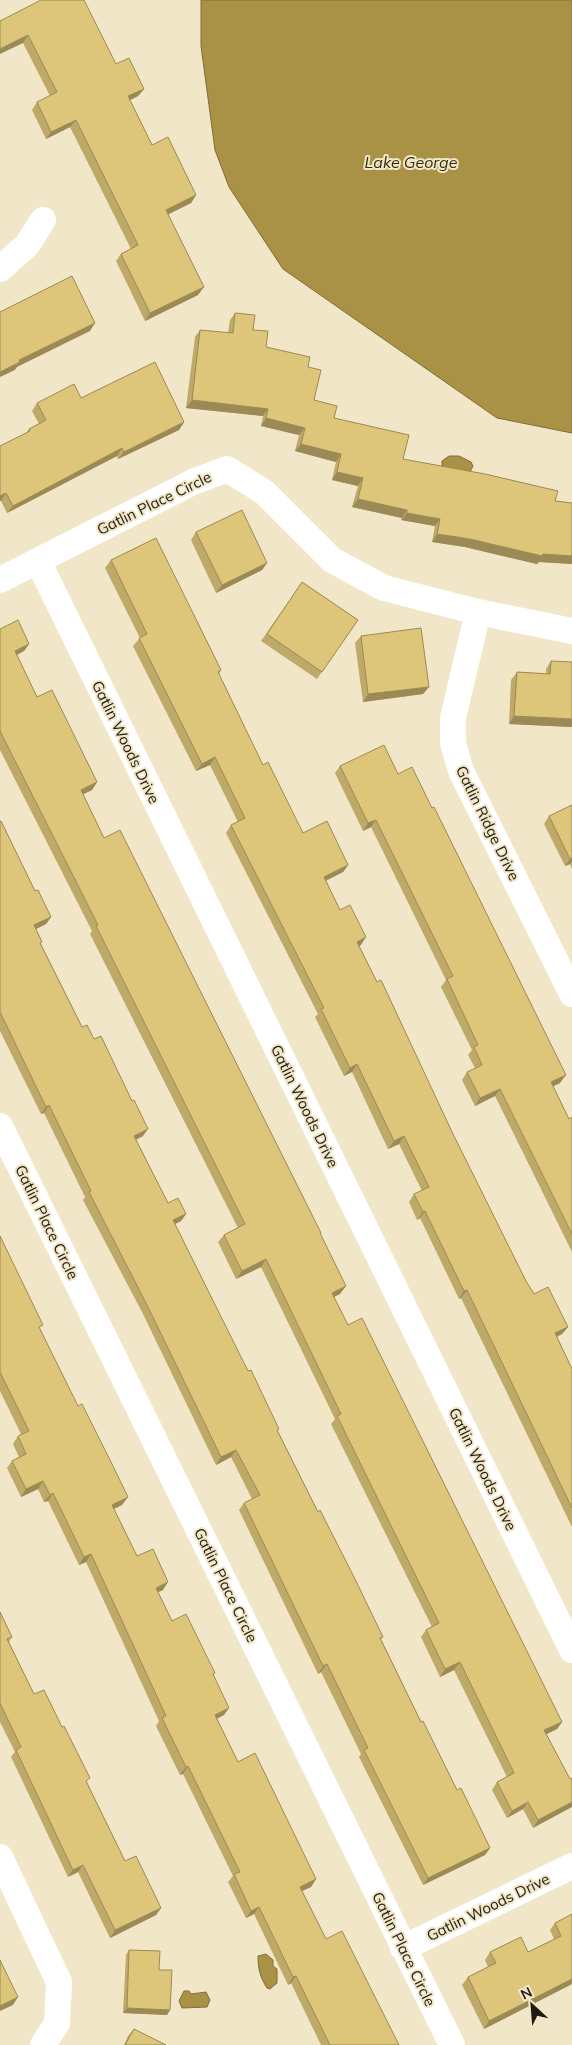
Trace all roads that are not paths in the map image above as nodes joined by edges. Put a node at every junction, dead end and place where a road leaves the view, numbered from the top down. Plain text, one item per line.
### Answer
1 (43, 220) dead end
2 (0, 269) edge
3 (38, 561) junction
4 (0, 580) edge
5 (478, 612) junction
6 (572, 631) edge
7 (572, 994) edge
8 (0, 1126) edge
9 (572, 1650) edge
10 (0, 1857) edge
11 (572, 1866) edge
12 (403, 1948) junction
13 (43, 2045) edge
14 (452, 2045) edge

1 - 2 street
3 - 4 street, Gatlin Place Circle
3 - 5 street, Gatlin Place Circle
3 - 9 street, Gatlin Woods Drive
5 - 6 street, Gatlin Place Circle
5 - 7 street, Gatlin Ridge Drive
8 - 12 street, Gatlin Place Circle
10 - 13 street
11 - 12 street, Gatlin Woods Drive
12 - 14 street, Gatlin Place Circle

